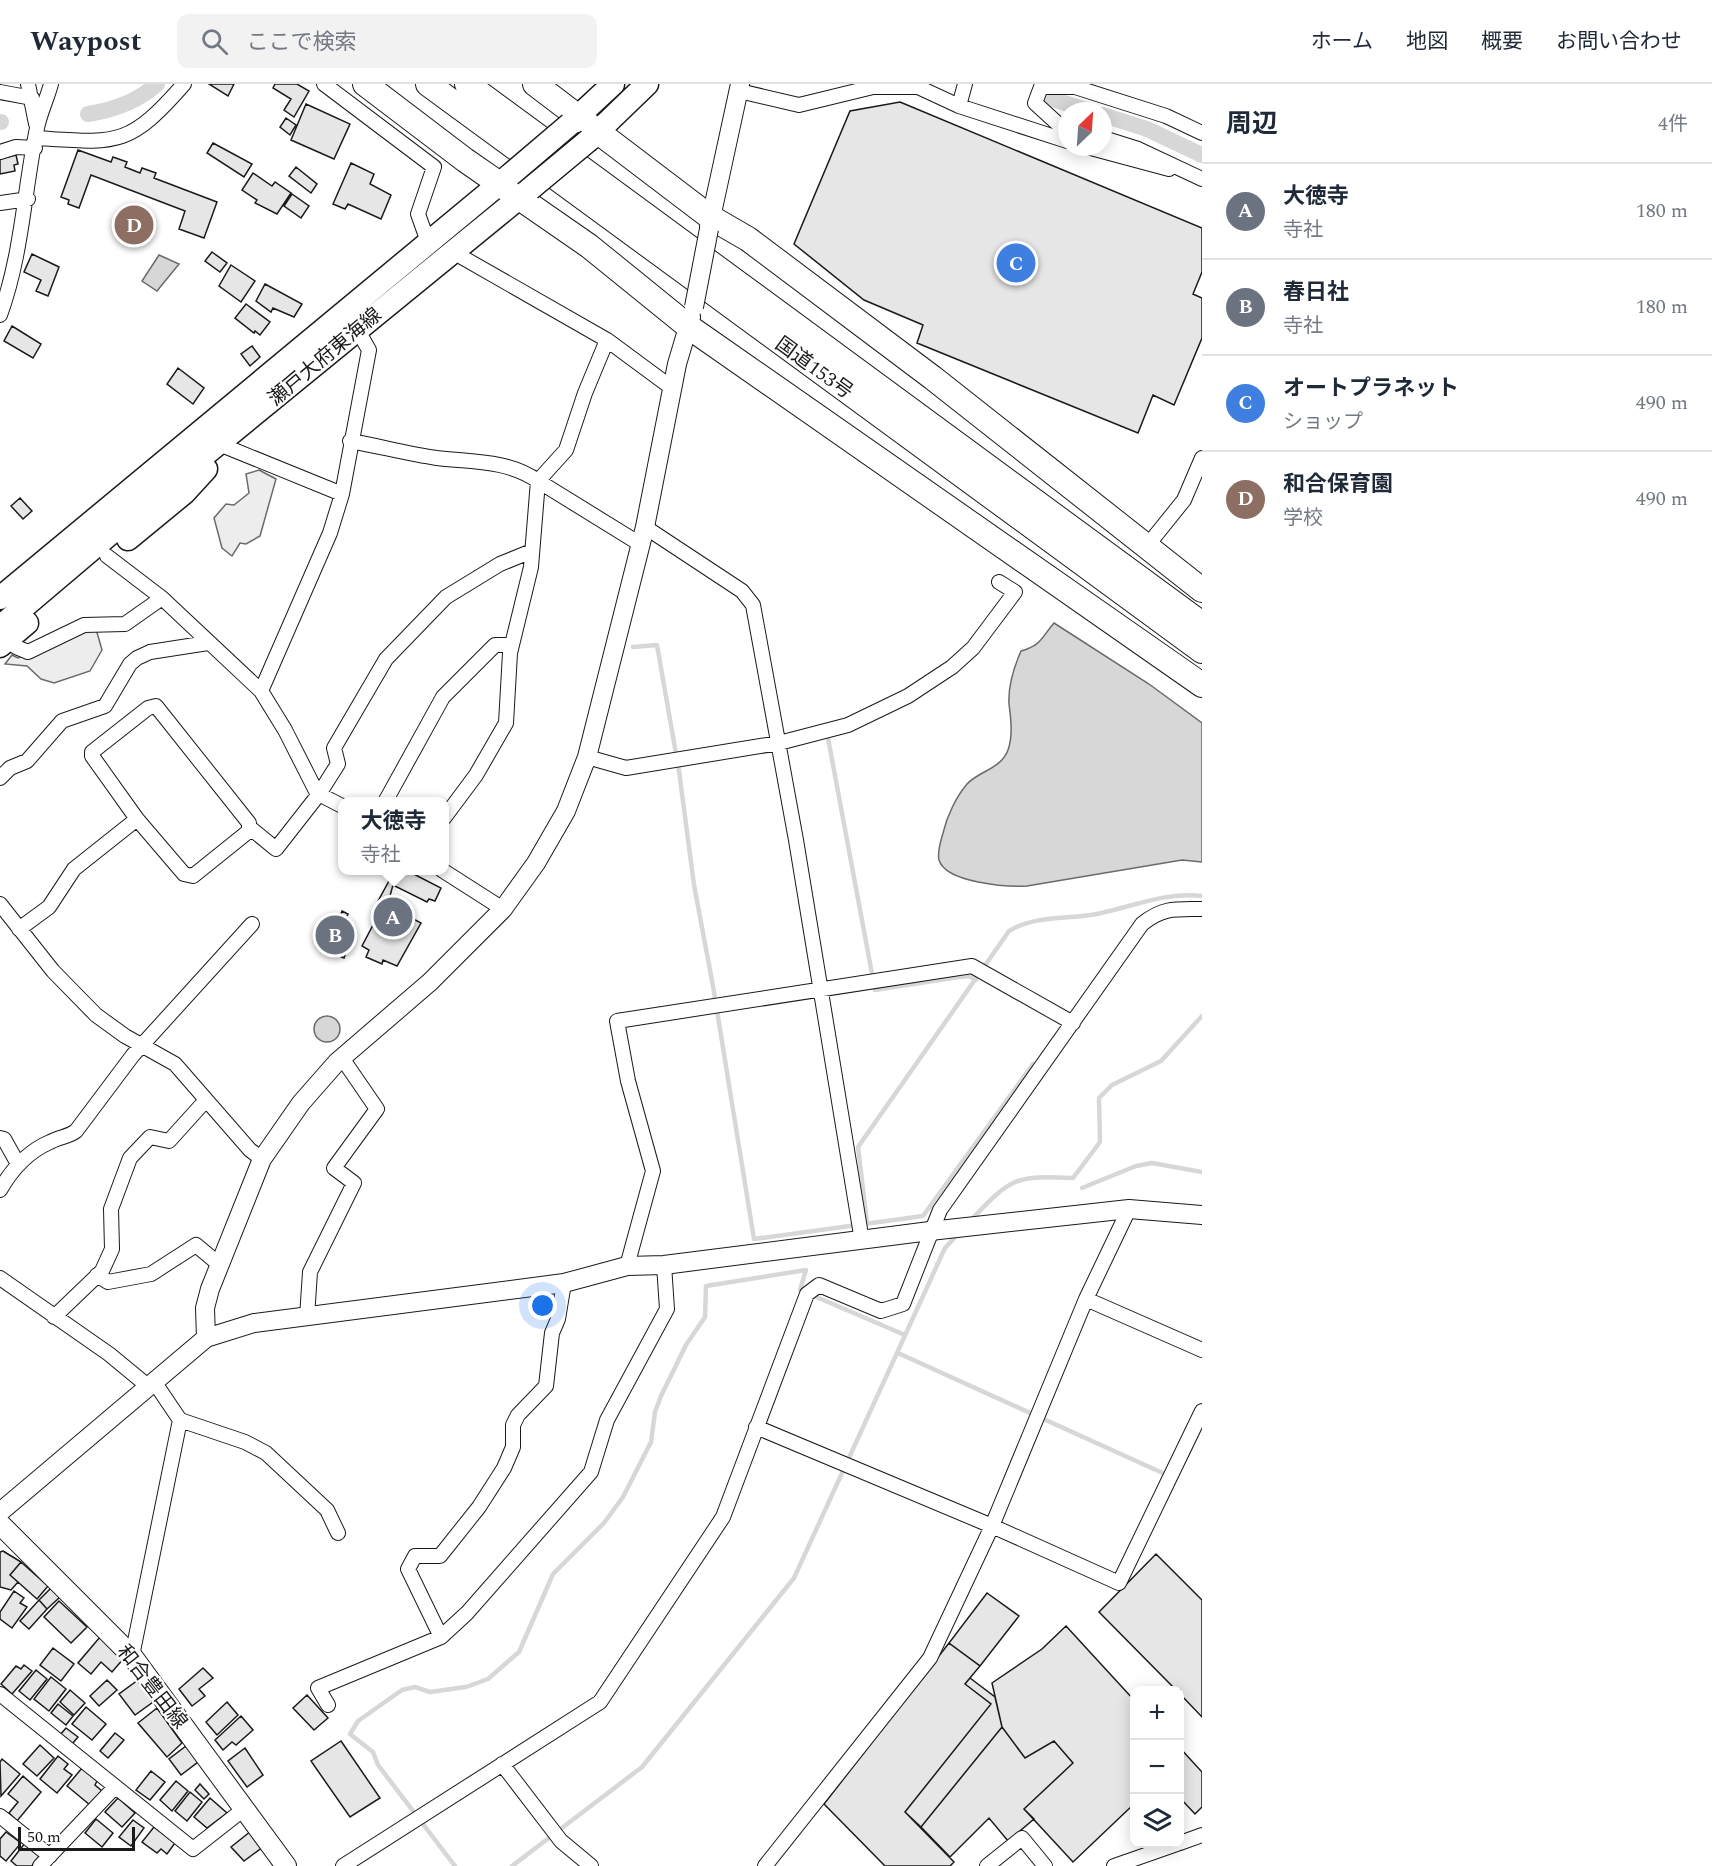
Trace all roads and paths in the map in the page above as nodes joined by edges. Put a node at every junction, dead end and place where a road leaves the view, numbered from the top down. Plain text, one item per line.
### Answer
1 (28, 84) edge
2 (51, 84) edge
3 (184, 84) edge
4 (324, 84) edge
5 (365, 84) edge
6 (428, 84) edge
7 (466, 84) edge
8 (536, 84) edge
9 (613, 84) edge
10 (647, 84) edge
11 (965, 84) edge
12 (739, 87) edge
13 (0, 92) edge
14 (32, 98) junction
15 (959, 106) junction
16 (575, 120) junction
17 (1058, 124) edge
18 (1202, 133) edge
19 (595, 136) junction
20 (36, 138) junction
21 (1058, 138) edge
22 (1112, 141) edge
23 (0, 152) edge
24 (1112, 154) edge
25 (1187, 172) junction
26 (504, 179) junction
27 (1202, 179) edge
28 (525, 193) junction
29 (28, 199) junction
30 (0, 203) edge
31 (710, 223) junction
32 (428, 242) junction
33 (453, 252) junction
34 (0, 315) edge
35 (692, 317) junction
36 (357, 329) junction
37 (608, 340) junction
38 (672, 388) junction
39 (220, 416) junction
40 (350, 441) junction
41 (219, 444) junction
42 (1202, 458) edge
43 (163, 475) junction
44 (538, 482) junction
45 (342, 494) junction
46 (642, 535) junction
47 (1146, 546) junction
48 (532, 551) junction
49 (107, 556) junction
50 (0, 578) edge
51 (999, 582) dead end
52 (1202, 590) edge
53 (0, 598) edge
54 (162, 598) junction
55 (1202, 624) edge
56 (3, 637) edge
57 (208, 643) junction
58 (512, 645) junction
59 (1202, 651) edge
60 (1202, 685) edge
61 (261, 691) junction
62 (779, 743) junction
63 (586, 757) junction
64 (0, 778) edge
65 (319, 794) junction
66 (387, 797) edge
67 (338, 804) edge
68 (449, 811) edge
69 (137, 819) junction
70 (249, 827) junction
71 (449, 874) edge
72 (1, 908) edge
73 (503, 909) junction
74 (1202, 909) edge
75 (252, 924) dead end
76 (19, 928) junction
77 (819, 991) junction
78 (1073, 1023) junction
79 (141, 1046) junction
80 (342, 1058) junction
81 (206, 1101) junction
82 (0, 1138) edge
83 (262, 1159) junction
84 (18, 1164) junction
85 (0, 1190) edge
86 (1129, 1209) junction
87 (1202, 1215) edge
88 (930, 1231) junction
89 (862, 1241) junction
90 (220, 1265) junction
91 (664, 1265) junction
92 (627, 1266) junction
93 (98, 1275) junction
94 (0, 1278) edge
95 (564, 1283) junction
96 (1086, 1299) junction
97 (54, 1317) junction
98 (307, 1317) junction
99 (206, 1338) junction
100 (1202, 1350) edge
101 (152, 1385) junction
102 (1202, 1411) edge
103 (180, 1420) junction
104 (756, 1427) junction
105 (0, 1512) edge
106 (0, 1524) edge
107 (992, 1526) junction
108 (338, 1533) dead end
109 (441, 1637) junction
110 (132, 1656) junction
111 (0, 1694) edge
112 (328, 1705) dead end
113 (502, 1764) junction
114 (115, 1787) junction
115 (244, 1809) junction
116 (0, 1815) edge
117 (1202, 1835) edge
118 (1184, 1841) edge
119 (1164, 1848) edge
120 (45, 1861) edge
121 (286, 1866) edge
122 (343, 1866) edge
123 (591, 1866) edge
124 (765, 1866) edge
125 (987, 1866) edge
126 (1045, 1866) edge
127 (1114, 1866) edge

1 - 14 street
2 - 20 street
3 - 20 street
4 - 32 street
5 - 26 highway
6 - 59 highway, 国道153号
7 - 55 highway, 国道153号
8 - 16 highway
9 - 16 main road, 瀬戸大府東海線
10 - 19 main road, 瀬戸大府東海線
11 - 15 street
12 - 15 street
12 - 31 street
13 - 14 street
14 - 20 street
15 - 21 street
16 - 19 highway
16 - 26 main road, 瀬戸大府東海線, bridge
17 - 18 street
19 - 28 main road, 瀬戸大府東海線, bridge
19 - 31 highway
20 - 23 street
20 - 29 street
22 - 25 street
24 - 25 street
25 - 27 street
26 - 28 highway
26 - 32 main road, 瀬戸大府東海線
28 - 33 main road, 瀬戸大府東海線
28 - 35 highway
29 - 30 street
29 - 34 street
31 - 35 street, bridge
31 - 47 highway
32 - 39 main road, 瀬戸大府東海線
33 - 36 main road, 瀬戸大府東海線
33 - 37 street
35 - 38 street
35 - 60 highway
36 - 40 street
36 - 41 main road, 瀬戸大府東海線
37 - 38 street
37 - 44 street
38 - 46 street
39 - 43 main road, 瀬戸大府東海線
39 - 50 main road
40 - 44 street
40 - 45 street
41 - 43 main road, 瀬戸大府東海線
41 - 45 street
41 - 49 main road
42 - 47 street
43 - 53 main road, 瀬戸大府東海線
43 - 56 main road, 瀬戸大府東海線
44 - 46 street
44 - 48 street
45 - 61 street
46 - 62 street
46 - 63 street
47 - 52 highway
48 - 58 street
48 - 65 street
49 - 54 street
49 - 56 main road
51 - 62 street
54 - 56 street
54 - 57 street
57 - 61 street
57 - 64 street
58 - 66 street
58 - 68 street
61 - 65 street
62 - 63 street
62 - 77 street
63 - 73 street
65 - 67 street
65 - 70 street
69 - 70 street
69 - 70 street
69 - 76 street
71 - 73 street
72 - 76 street
73 - 80 street
74 - 78 street
75 - 79 street
76 - 79 street
77 - 78 street
77 - 89 street
77 - 92 street
78 - 88 street
79 - 81 street
79 - 84 street
80 - 83 street
80 - 98 street
81 - 83 street
81 - 93 street
82 - 84 street
83 - 90 street
84 - 85 street
86 - 87 street
86 - 88 street
86 - 96 street
88 - 89 street
88 - 104 street
89 - 91 street
90 - 93 street
90 - 99 street
91 - 92 street
91 - 109 street
92 - 95 street
93 - 97 street
94 - 97 street
95 - 98 street
95 - 109 street
96 - 100 street
96 - 107 street
97 - 101 street
98 - 99 street
99 - 101 street
101 - 103 street
101 - 105 street
102 - 107 street
103 - 108 street
103 - 110 street
104 - 107 street
104 - 113 street
106 - 110 main road, 和合豊田線
107 - 124 street
109 - 112 street
110 - 115 main road, 和合豊田線
111 - 114 street
113 - 122 street
113 - 123 street
114 - 115 street
114 - 120 street
115 - 121 main road, 和合豊田線
116 - 120 street
117 - 118 street
119 - 127 street
125 - 126 street

